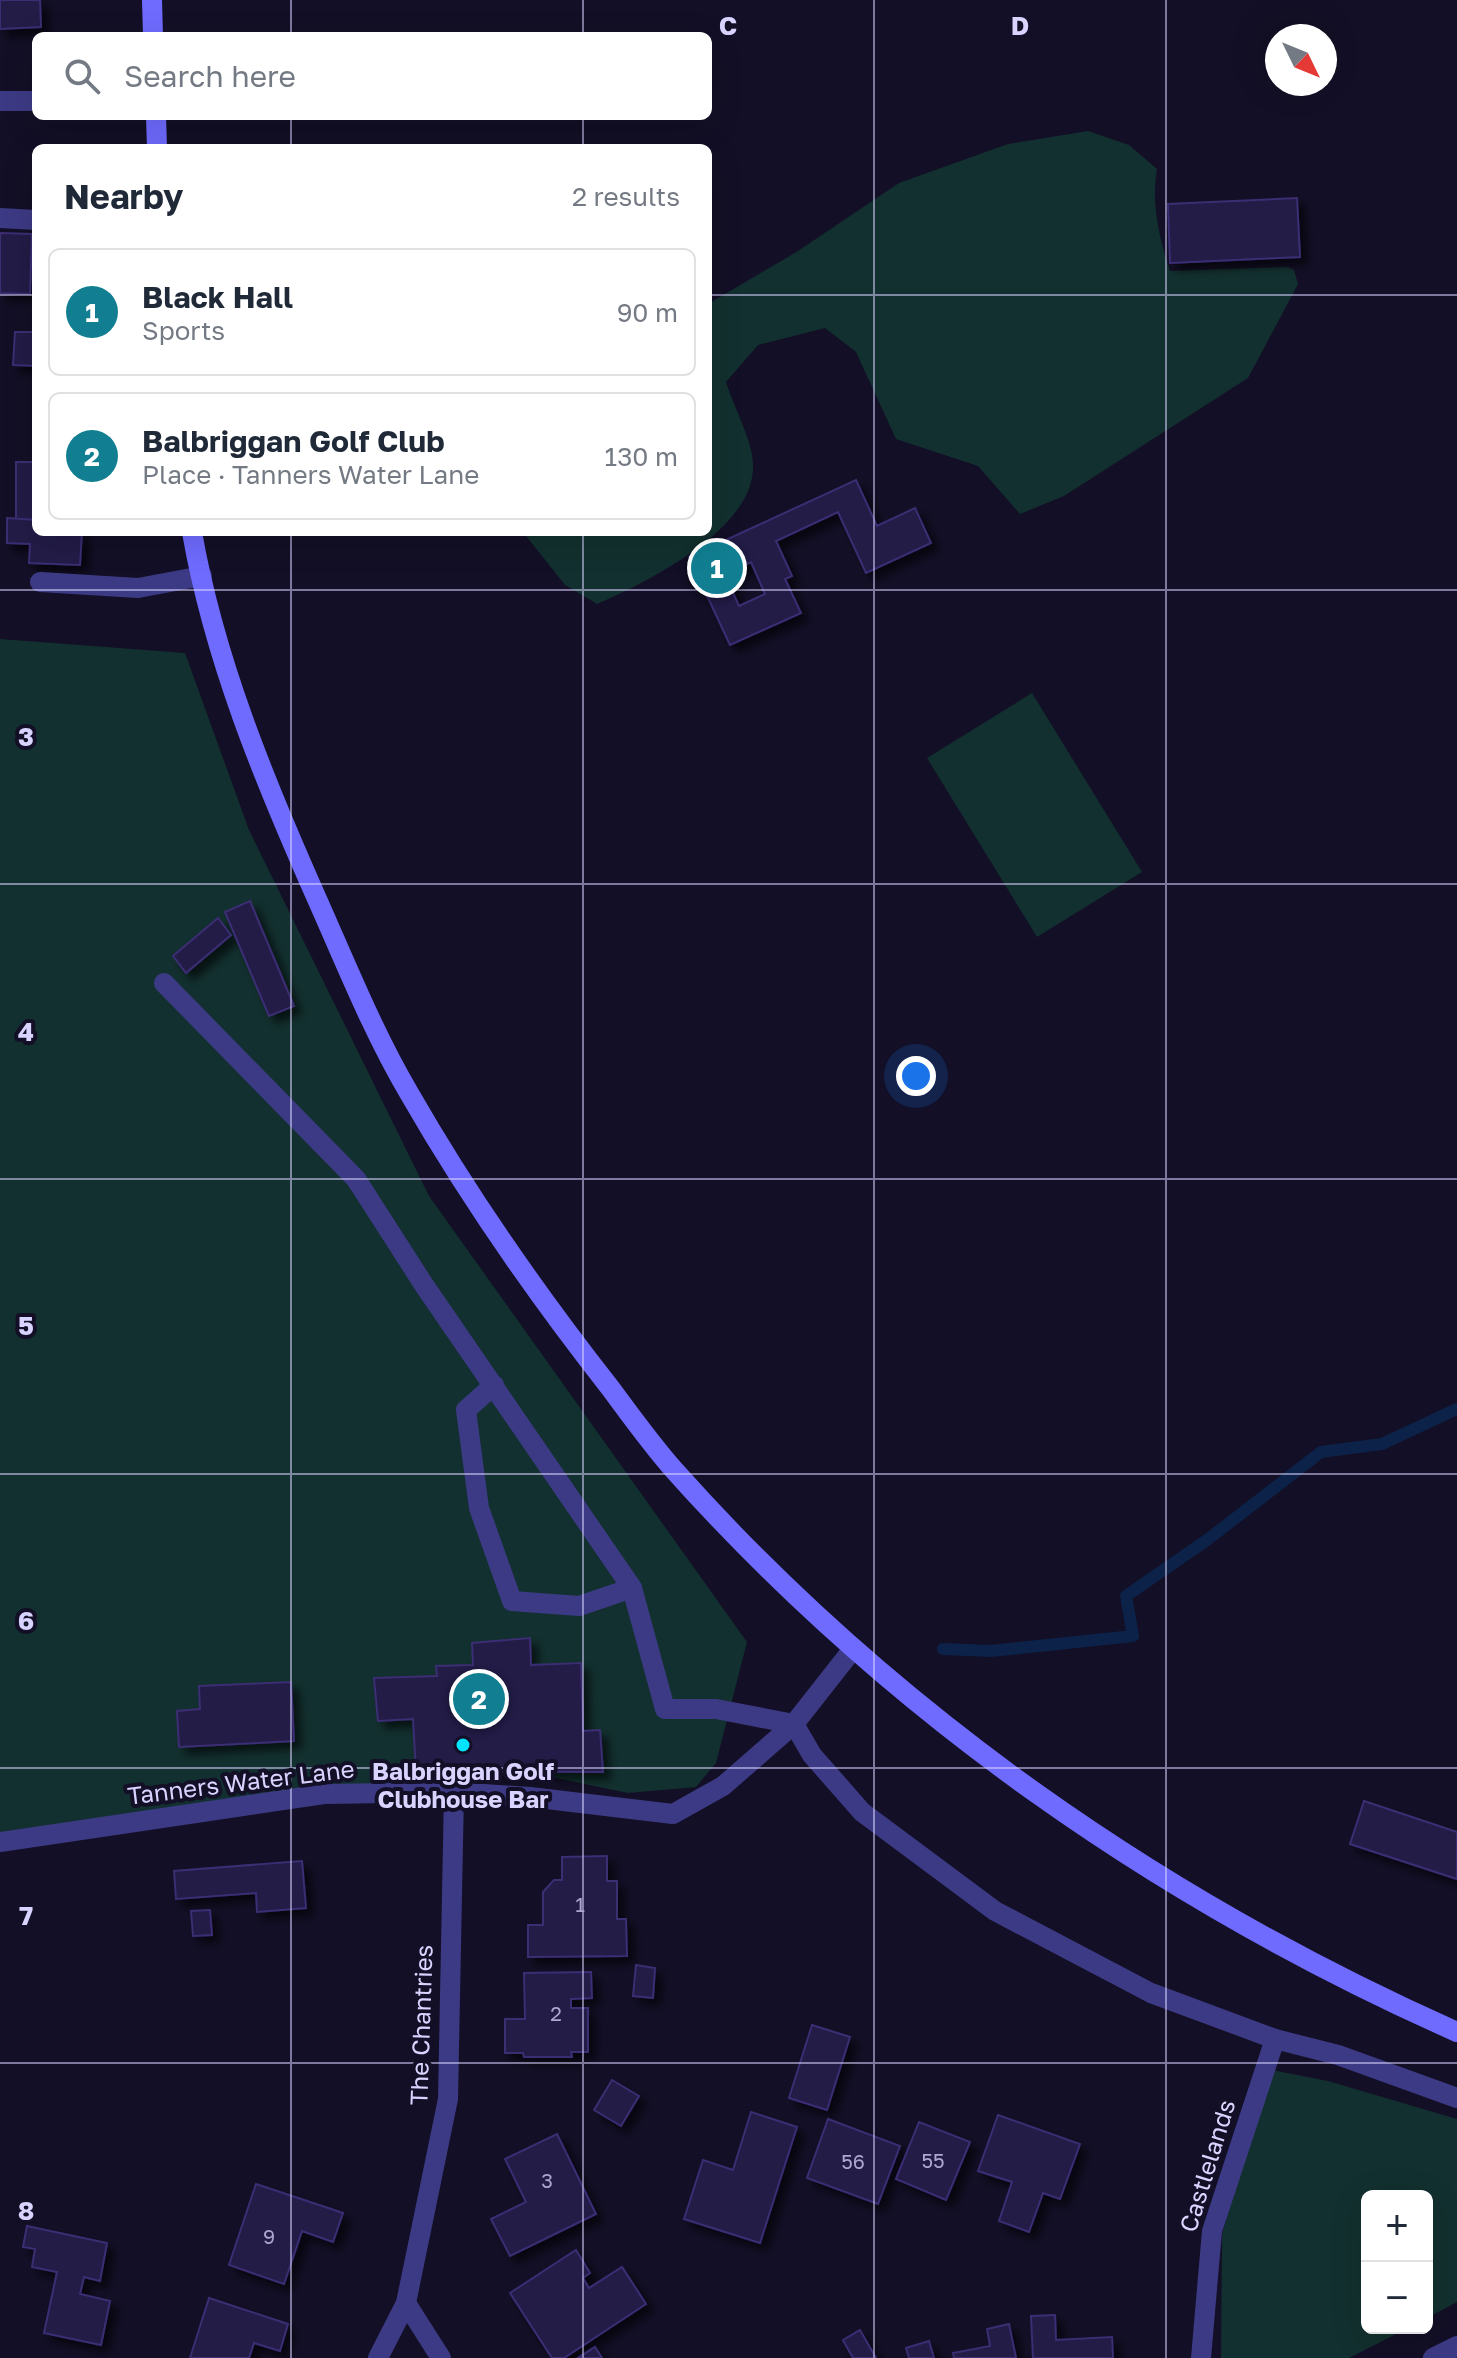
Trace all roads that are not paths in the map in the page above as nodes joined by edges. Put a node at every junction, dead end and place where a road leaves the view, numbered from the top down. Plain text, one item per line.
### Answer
1 (152, 0) edge
2 (153, 32) edge
3 (0, 101) edge
4 (32, 101) edge
5 (156, 120) edge
6 (157, 144) edge
7 (0, 218) edge
8 (32, 220) edge
9 (193, 536) edge
10 (202, 576) junction
11 (40, 582) dead end
12 (164, 983) dead end
13 (494, 1385) junction
14 (632, 1588) junction
15 (853, 1649) junction
16 (794, 1724) junction
17 (454, 1792) junction
18 (0, 1842) edge
19 (1457, 2032) edge
20 (1275, 2039) junction
21 (1457, 2098) edge
22 (406, 2303) junction
23 (1457, 2346) edge
24 (378, 2358) edge
25 (441, 2358) edge
26 (1201, 2358) edge
27 (1433, 2358) edge

1 - 2 main road
3 - 4 street
5 - 6 main road
7 - 8 street
9 - 10 main road
10 - 11 street
10 - 15 main road
12 - 13 street
13 - 14 street
13 - 14 street
14 - 16 street
15 - 16 street, Tanners Water Lane
15 - 19 main road
16 - 17 street, Tanners Water Lane
16 - 20 street
17 - 18 street, Tanners Water Lane
17 - 22 street, The Chantries
20 - 21 street
20 - 26 street, Castlelands
22 - 24 street, The Chantries
22 - 25 street
23 - 27 street

